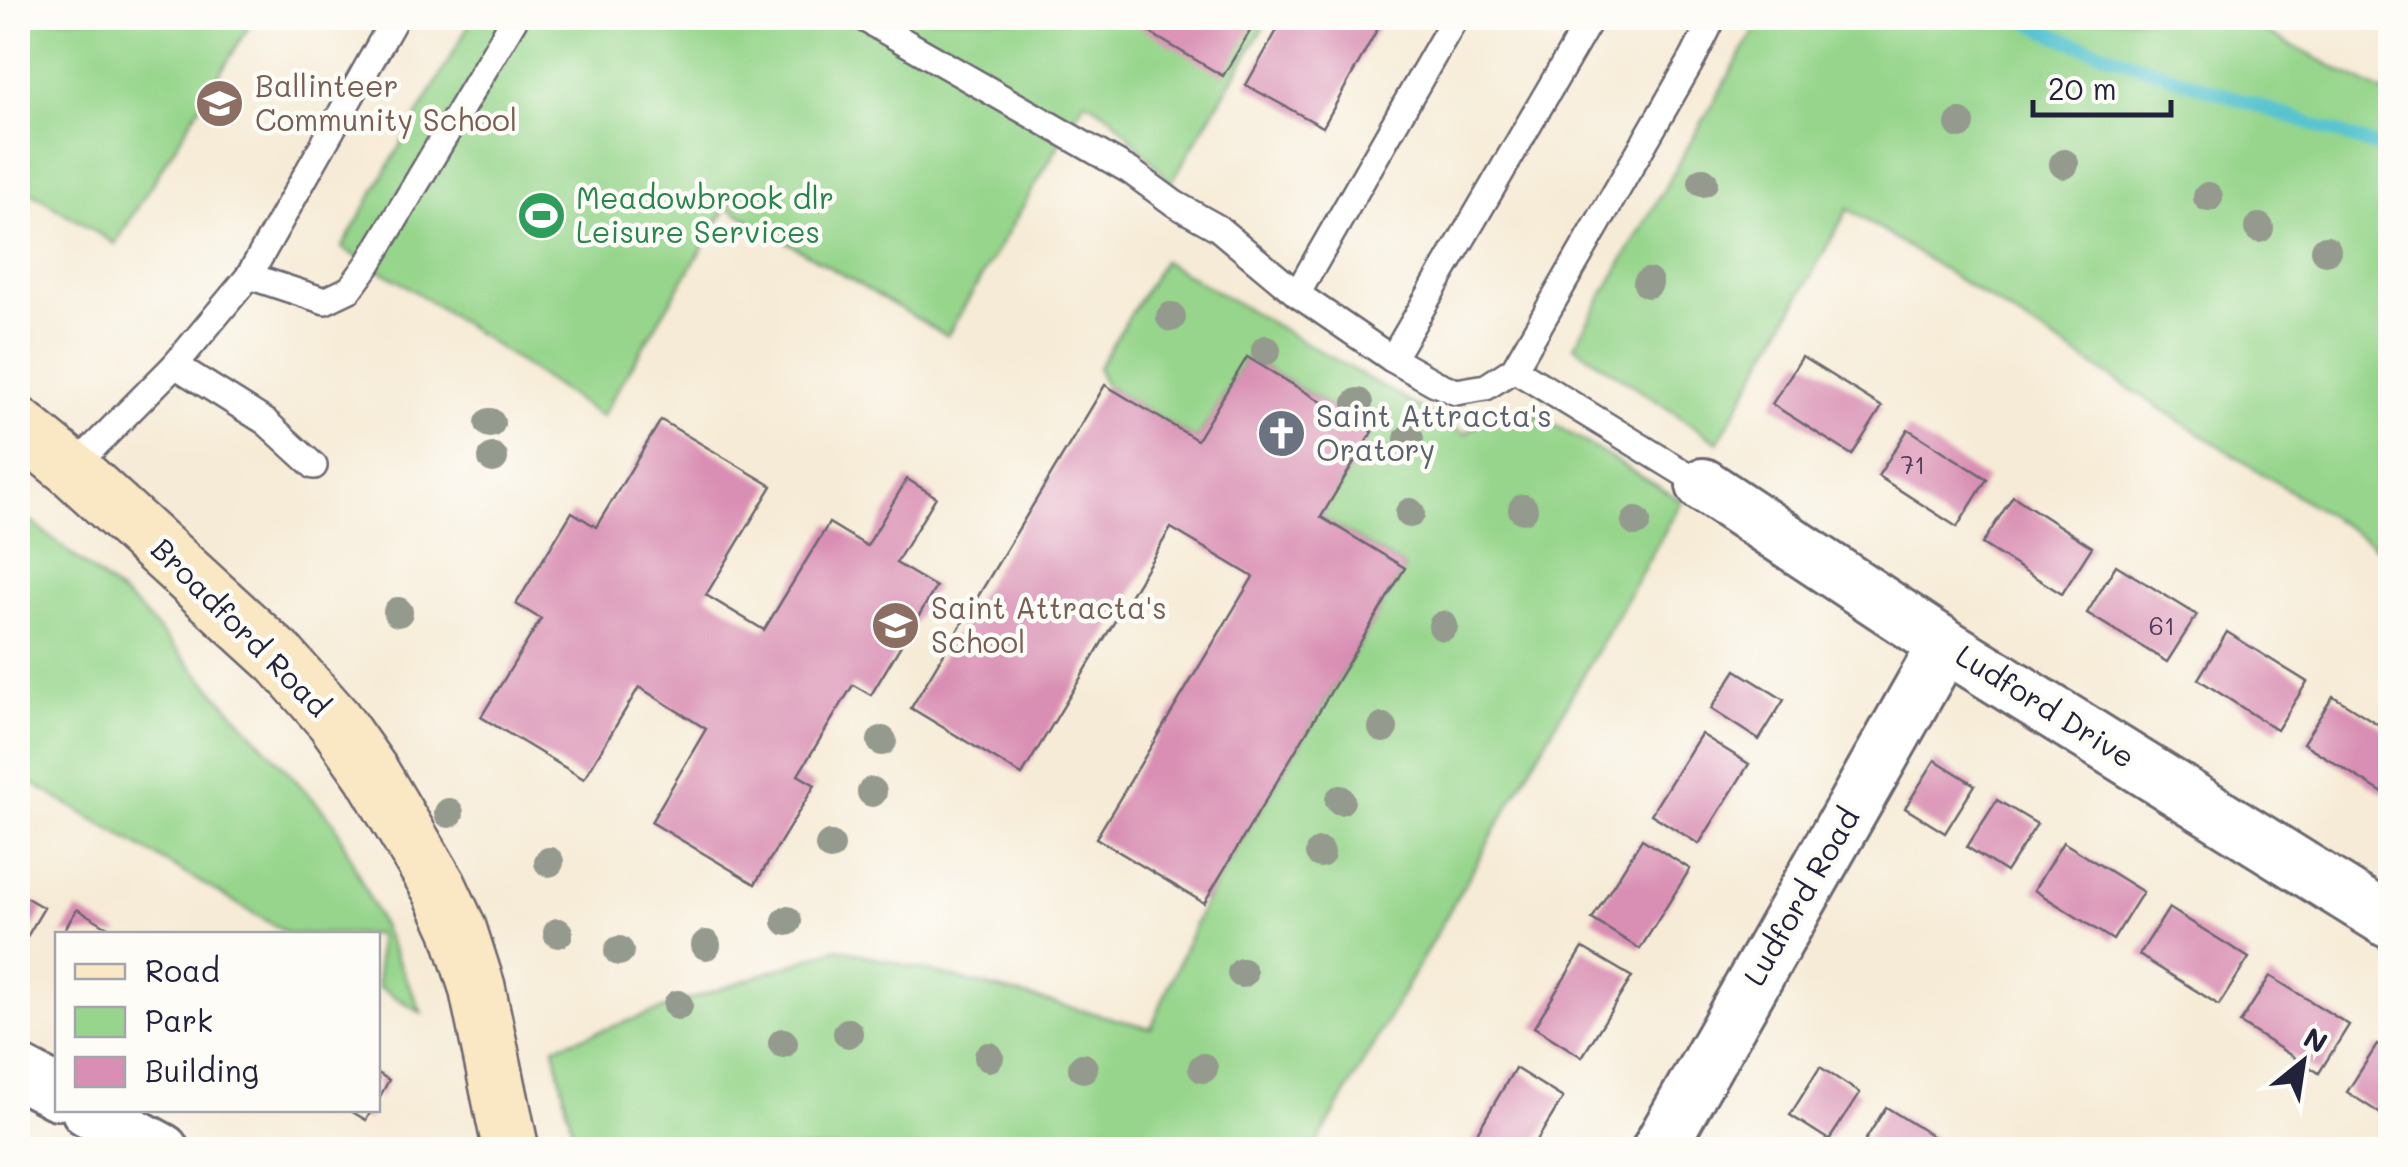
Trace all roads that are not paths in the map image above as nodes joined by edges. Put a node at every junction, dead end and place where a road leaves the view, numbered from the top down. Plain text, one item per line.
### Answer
1 (396, 18) edge
2 (515, 18) edge
3 (862, 18) edge
4 (1455, 18) edge
5 (1591, 18) edge
6 (1713, 18) edge
7 (249, 276) junction
8 (1297, 294) junction
9 (1392, 359) junction
10 (176, 366) junction
11 (1514, 369) junction
12 (18, 425) edge
13 (314, 466) dead end
14 (72, 469) junction
15 (1704, 484) joint
16 (1945, 644) junction
17 (2390, 922) edge
18 (18, 1072) edge
19 (55, 1091) edge
20 (92, 1112) edge
21 (162, 1150) edge
22 (511, 1150) edge
23 (1658, 1150) edge

1 - 7 lane
2 - 7 lane
3 - 8 lane
4 - 8 lane
5 - 9 lane
6 - 11 lane
7 - 10 lane
8 - 9 lane
9 - 11 lane
10 - 13 lane
10 - 14 lane
11 - 15 lane
12 - 14 street, Broadford Road
14 - 22 street, Broadford Road
15 - 16 street, Ludford Drive
16 - 17 street, Ludford Drive
16 - 23 street, Ludford Road
18 - 19 street
20 - 21 street

